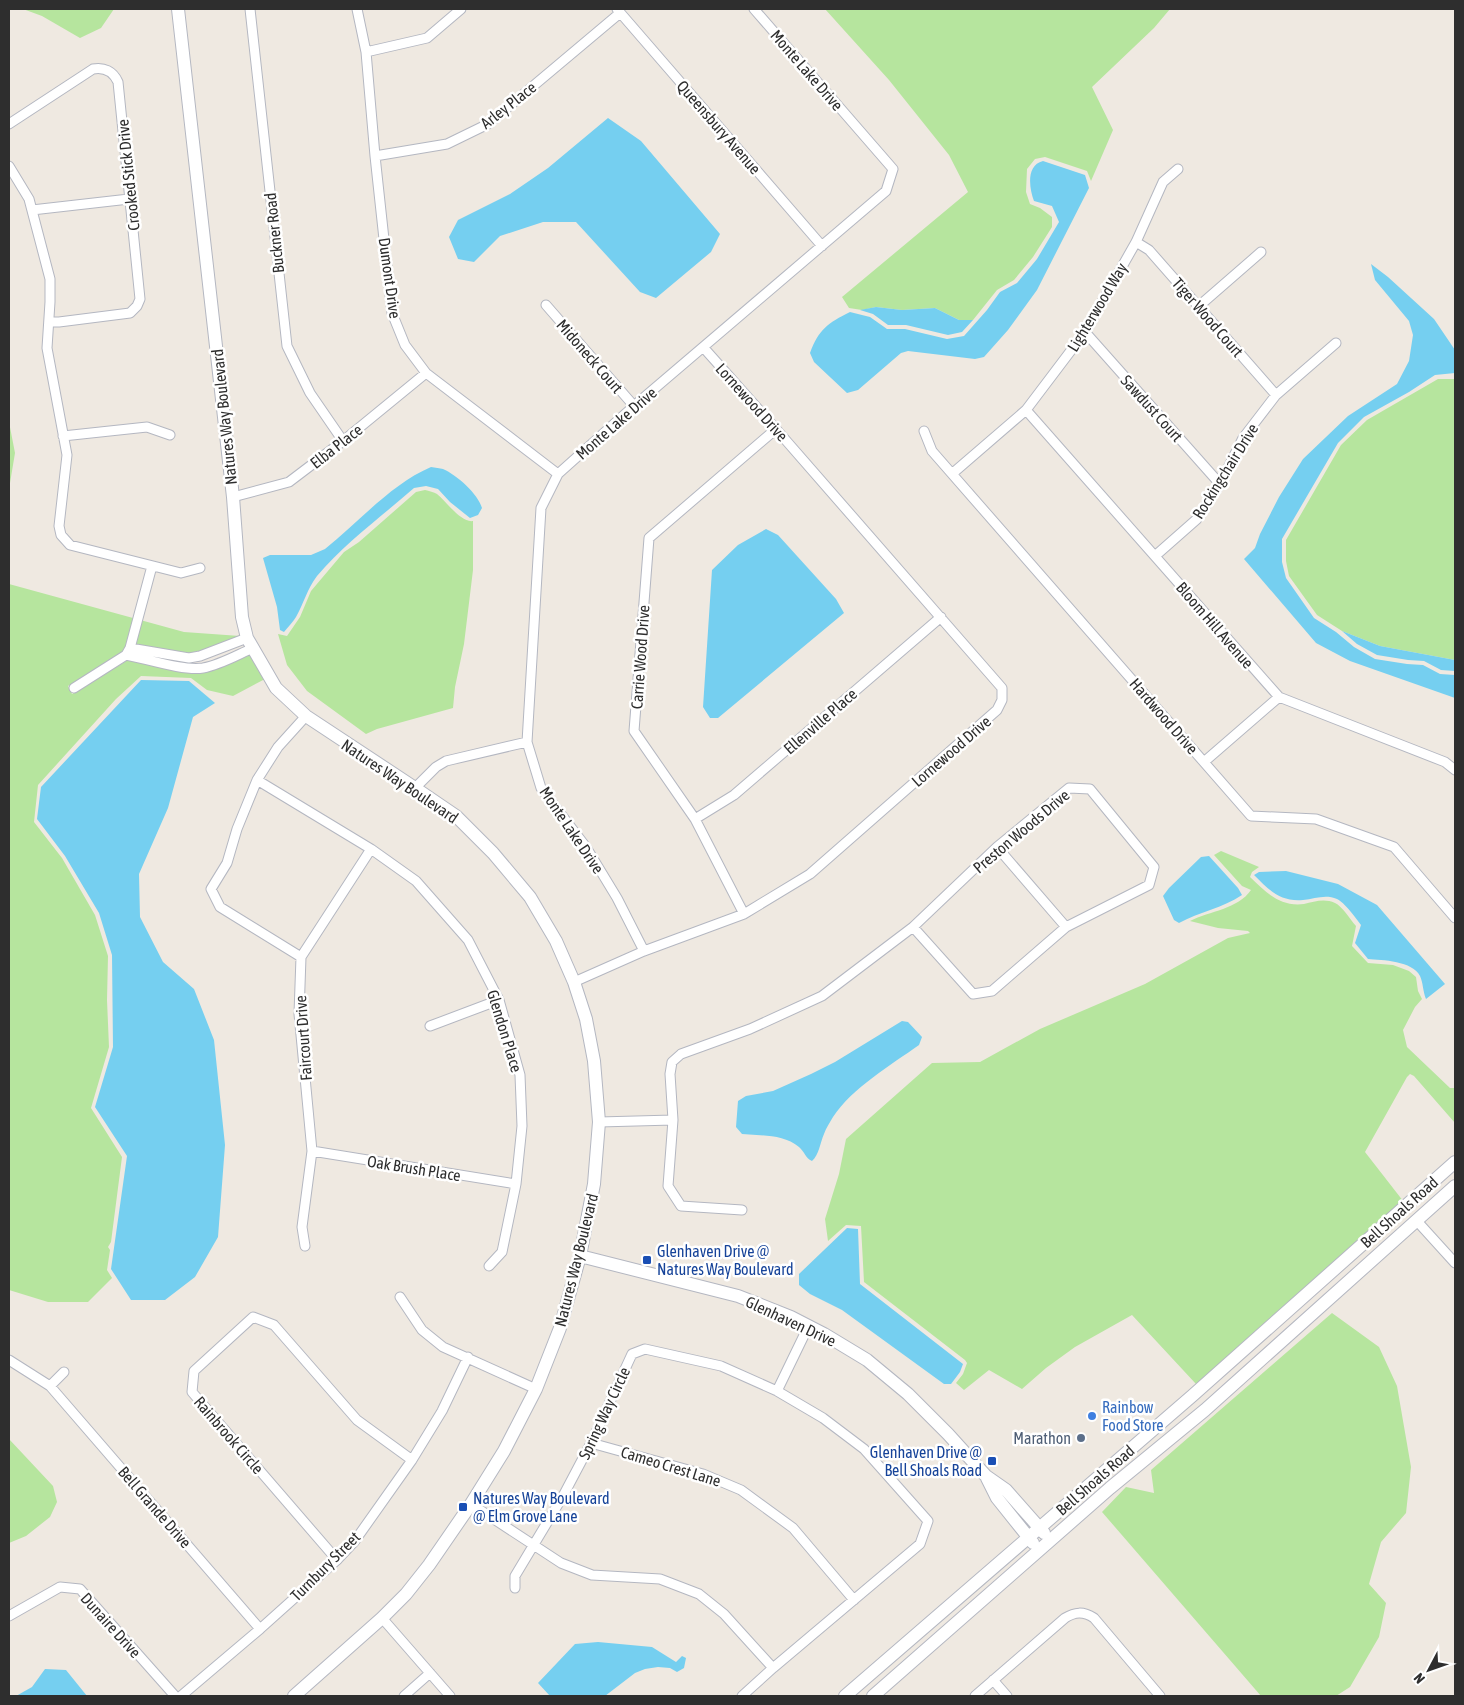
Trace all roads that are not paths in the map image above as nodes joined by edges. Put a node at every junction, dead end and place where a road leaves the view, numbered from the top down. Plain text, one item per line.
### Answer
1 (178, 9) edge
2 (250, 9) edge
3 (358, 9) edge
4 (461, 9) edge
5 (754, 9) edge
6 (618, 11) edge
7 (366, 52) junction
8 (9, 124) edge
9 (375, 156) junction
10 (9, 166) edge
11 (1178, 169) dead end
12 (129, 199) junction
13 (32, 210) junction
14 (1136, 242) junction
15 (822, 246) junction
16 (1261, 252) dead end
17 (546, 305) dead end
18 (1198, 306) junction
19 (49, 322) junction
20 (1085, 332) junction
21 (1336, 343) dead end
22 (703, 347) junction
23 (426, 373) junction
24 (1276, 395) junction
25 (634, 406) junction
26 (1026, 410) junction
27 (776, 429) junction
28 (924, 430) dead end
29 (170, 435) dead end
30 (63, 436) junction
31 (343, 441) junction
32 (953, 473) junction
33 (558, 474) junction
34 (1220, 484) junction
35 (233, 497) junction
36 (1155, 556) junction
37 (152, 566) junction
38 (200, 568) dead end
39 (941, 617) junction
40 (250, 643) junction
41 (220, 648) junction
42 (128, 651) junction
43 (226, 660) junction
44 (74, 688) dead end
45 (1279, 697) junction
46 (306, 716) junction
47 (527, 742) junction
48 (1204, 762) junction
49 (1455, 770) edge
50 (257, 780) junction
51 (416, 788) junction
52 (695, 819) junction
53 (997, 847) junction
54 (371, 849) junction
55 (744, 914) junction
56 (1455, 918) edge
57 (914, 927) junction
58 (1066, 927) junction
59 (644, 951) junction
60 (301, 957) junction
61 (574, 982) junction
62 (499, 1000) junction
63 (430, 1026) dead end
64 (674, 1120) junction
65 (599, 1122) junction
66 (312, 1151) junction
67 (1455, 1162) edge
68 (516, 1184) junction
69 (1455, 1186) edge
70 (742, 1210) dead end
71 (1416, 1220) junction
72 (305, 1246) dead end
73 (580, 1256) junction
74 (1455, 1263) edge
75 (489, 1266) dead end
76 (400, 1297) dead end
77 (809, 1325) junction
78 (468, 1357) junction
79 (9, 1360) edge
80 (64, 1372) dead end
81 (50, 1386) junction
82 (536, 1390) junction
83 (777, 1391) junction
84 (591, 1443) junction
85 (412, 1460) junction
86 (986, 1476) junction
87 (471, 1504) junction
88 (1039, 1528) junction
89 (1028, 1537) junction
90 (1050, 1541) junction
91 (533, 1545) junction
92 (1039, 1551) junction
93 (337, 1560) junction
94 (515, 1588) dead end
95 (854, 1600) junction
96 (9, 1616) edge
97 (382, 1618) junction
98 (260, 1629) junction
99 (773, 1668) junction
100 (430, 1673) junction
101 (993, 1680) junction
102 (175, 1696) edge
103 (180, 1696) edge
104 (294, 1696) edge
105 (404, 1696) edge
106 (450, 1696) edge
107 (742, 1696) edge
108 (844, 1696) edge
109 (873, 1696) edge
110 (975, 1696) edge
111 (1007, 1696) edge
112 (1160, 1696) edge

1 - 35 street, Natures Way Boulevard
2 - 31 street, Buckner Road
3 - 7 street, Dumont Drive
4 - 7 street
5 - 15 street, Monte Lake Drive
6 - 9 street, Arley Place
6 - 15 street, Queensbury Avenue
7 - 9 street, Dumont Drive
8 - 12 street, Crooked Stick Drive
9 - 23 street, Dumont Drive
10 - 13 street
11 - 14 street, Lighterwood Way
12 - 13 street
12 - 19 street, Crooked Stick Drive
13 - 19 street
14 - 18 street, Tiger Wood Court
14 - 20 street, Lighterwood Way
15 - 22 street, Monte Lake Drive
16 - 18 street
17 - 25 street, Midoneck Court
18 - 24 street, Tiger Wood Court
19 - 30 street
20 - 26 street, Lighterwood Way
20 - 34 street, Sawdust Court
21 - 24 street, Rockingchair Drive
22 - 25 street, Monte Lake Drive
22 - 27 street, Lornewood Drive
23 - 31 street, Elba Place
23 - 33 street, Dumont Drive
24 - 34 street, Rockingchair Drive
25 - 33 street, Monte Lake Drive
26 - 32 street, Lighterwood Way
26 - 36 street, Bloom Hill Avenue
27 - 39 street, Lornewood Drive
27 - 52 street, Carrie Wood Drive
28 - 32 street, Hardwood Drive
29 - 30 street
30 - 37 street
31 - 35 street, Elba Place
32 - 48 street, Hardwood Drive
33 - 47 street, Monte Lake Drive
34 - 36 street, Rockingchair Drive
35 - 40 street, Natures Way Boulevard
36 - 45 street, Bloom Hill Avenue
37 - 38 street
37 - 42 street
39 - 52 street, Ellenville Place
39 - 55 street, Lornewood Drive
40 - 41 street
40 - 43 street
40 - 46 street, Natures Way Boulevard
41 - 42 street
41 - 43 street
42 - 43 street
42 - 44 street
45 - 48 street
45 - 49 street, Bloom Hill Avenue
46 - 50 street
46 - 51 street, Natures Way Boulevard
47 - 51 street
47 - 59 street, Monte Lake Drive
48 - 56 street, Hardwood Drive
50 - 54 street, Glendon Place
50 - 60 street
51 - 61 street, Natures Way Boulevard
52 - 55 street, Carrie Wood Drive
53 - 57 street, Preston Woods Drive
53 - 58 street
53 - 58 street, Preston Woods Drive
54 - 60 street
54 - 62 street, Glendon Place
55 - 59 street, Lornewood Drive
57 - 58 street, Preston Woods Drive
57 - 64 street, Preston Woods Drive
59 - 61 street, Lornewood Drive
60 - 66 street, Faircourt Drive
61 - 65 street, Natures Way Boulevard
62 - 63 street
62 - 68 street, Glendon Place
64 - 65 street
64 - 70 street, Preston Woods Drive
65 - 73 street, Natures Way Boulevard
66 - 68 street, Oak Brush Place
66 - 72 street, Faircourt Drive
67 - 88 street, Bell Shoals Road
68 - 75 street, Glendon Place
69 - 71 street, Bell Shoals Road
71 - 74 street
71 - 90 street, Bell Shoals Road
73 - 77 street, Glenhaven Drive
73 - 82 street, Natures Way Boulevard
76 - 78 street
77 - 83 street
77 - 86 street, Glenhaven Drive
78 - 82 street
78 - 85 street, Turnbury Street
79 - 81 street, Bell Grande Drive
80 - 81 street
81 - 98 street, Bell Grande Drive
82 - 87 street, Natures Way Boulevard
83 - 84 street, Spring Way Circle
83 - 95 street, Spring Way Circle
84 - 91 street, Spring Way Circle
84 - 95 street, Cameo Crest Lane
85 - 93 street, Turnbury Street
85 - 93 street, Rainbrook Circle
86 - 88 street, Glenhaven Drive
86 - 89 street, Glenhaven Drive
87 - 91 street
87 - 97 street, Natures Way Boulevard
88 - 89 street, Bell Shoals Road
88 - 90 street, Glenhaven Drive
89 - 92 street, Glenhaven Drive
89 - 108 street, Bell Shoals Road
90 - 92 street, Bell Shoals Road
91 - 94 street, Spring Way Circle
91 - 99 street
92 - 109 street, Bell Shoals Road
93 - 98 street, Turnbury Street
95 - 99 street, Spring Way Circle
96 - 102 street, Dunaire Drive
97 - 100 street
97 - 104 street, Natures Way Boulevard
98 - 103 street, Turnbury Street
99 - 107 street, Spring Way Circle
100 - 105 street
100 - 106 street
101 - 110 street
101 - 111 street
101 - 112 street

